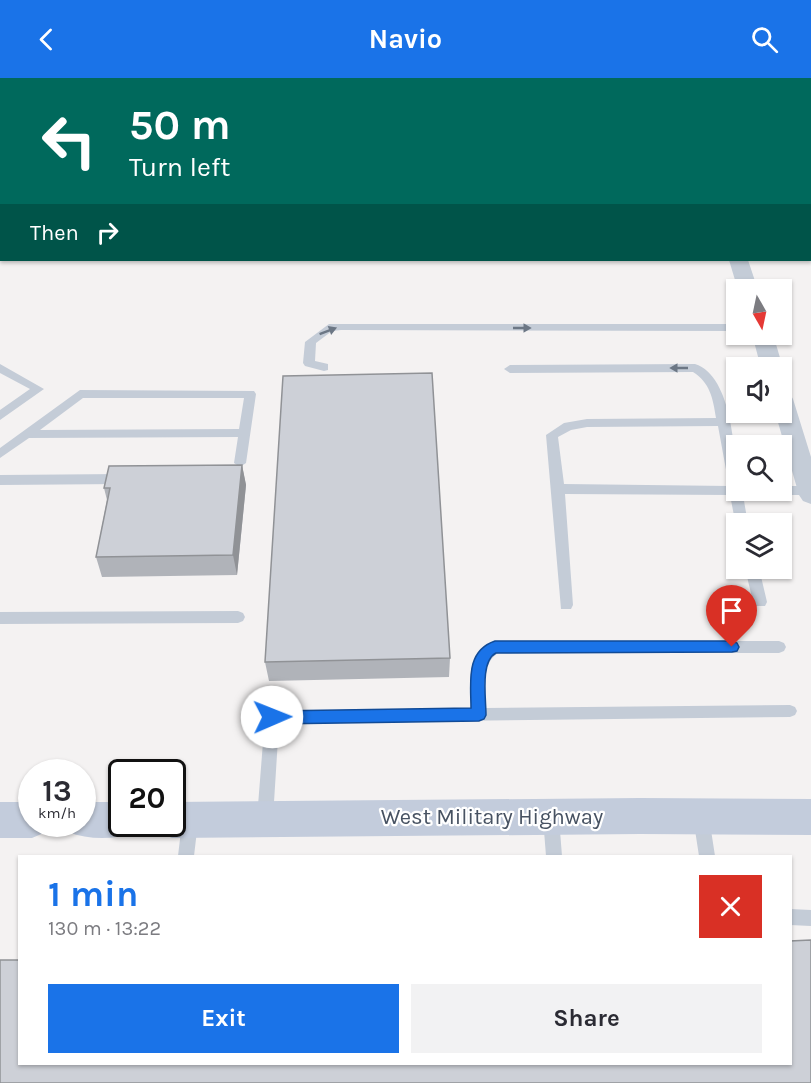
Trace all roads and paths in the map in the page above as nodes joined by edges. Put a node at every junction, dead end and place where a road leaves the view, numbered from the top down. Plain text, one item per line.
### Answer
1 (739, 261) edge
2 (745, 279) edge
3 (726, 328) edge
4 (324, 367) dead end
5 (0, 368) edge
6 (510, 369) dead end
7 (0, 416) edge
8 (723, 422) junction
9 (789, 423) edge
10 (245, 433) junction
11 (26, 434) junction
12 (726, 441) edge
13 (0, 454) edge
14 (240, 464) edge
15 (141, 479) edge
16 (0, 480) edge
17 (558, 489) junction
18 (726, 491) edge
19 (792, 493) edge
20 (810, 493) edge
21 (755, 579) edge
22 (760, 602) dead end
23 (566, 605) dead end
24 (237, 617) dead end
25 (0, 618) edge
26 (779, 646) dead end
27 (790, 711) dead end
28 (479, 715) junction
29 (550, 816) junction
30 (701, 816) junction
31 (811, 817) edge
32 (265, 818) junction
33 (0, 820) edge
34 (18, 820) edge
35 (186, 820) edge
36 (183, 837) edge
37 (186, 855) edge
38 (554, 855) edge
39 (707, 855) edge
40 (792, 917) edge
41 (811, 918) edge

1 - 2 street
4 -> 3 lane
5 - 7 lane
8 -> 6 lane
8 - 12 lane
8 - 17 lane
9 - 20 street
10 - 11 lane
10 - 11 lane
10 - 14 lane
11 - 13 lane
15 - 16 lane
17 - 18 lane
17 - 23 lane
19 - 20 lane
21 - 22 lane
24 - 25 lane
26 - 28 lane
27 - 28 lane
28 - 32 lane
29 - 30 main road, West Military Highway
29 - 32 main road, West Military Highway
29 - 38 lane
30 - 31 main road, West Military Highway
30 - 39 lane
32 - 35 main road, West Military Highway
33 - 34 main road
36 - 37 lane
40 - 41 lane

